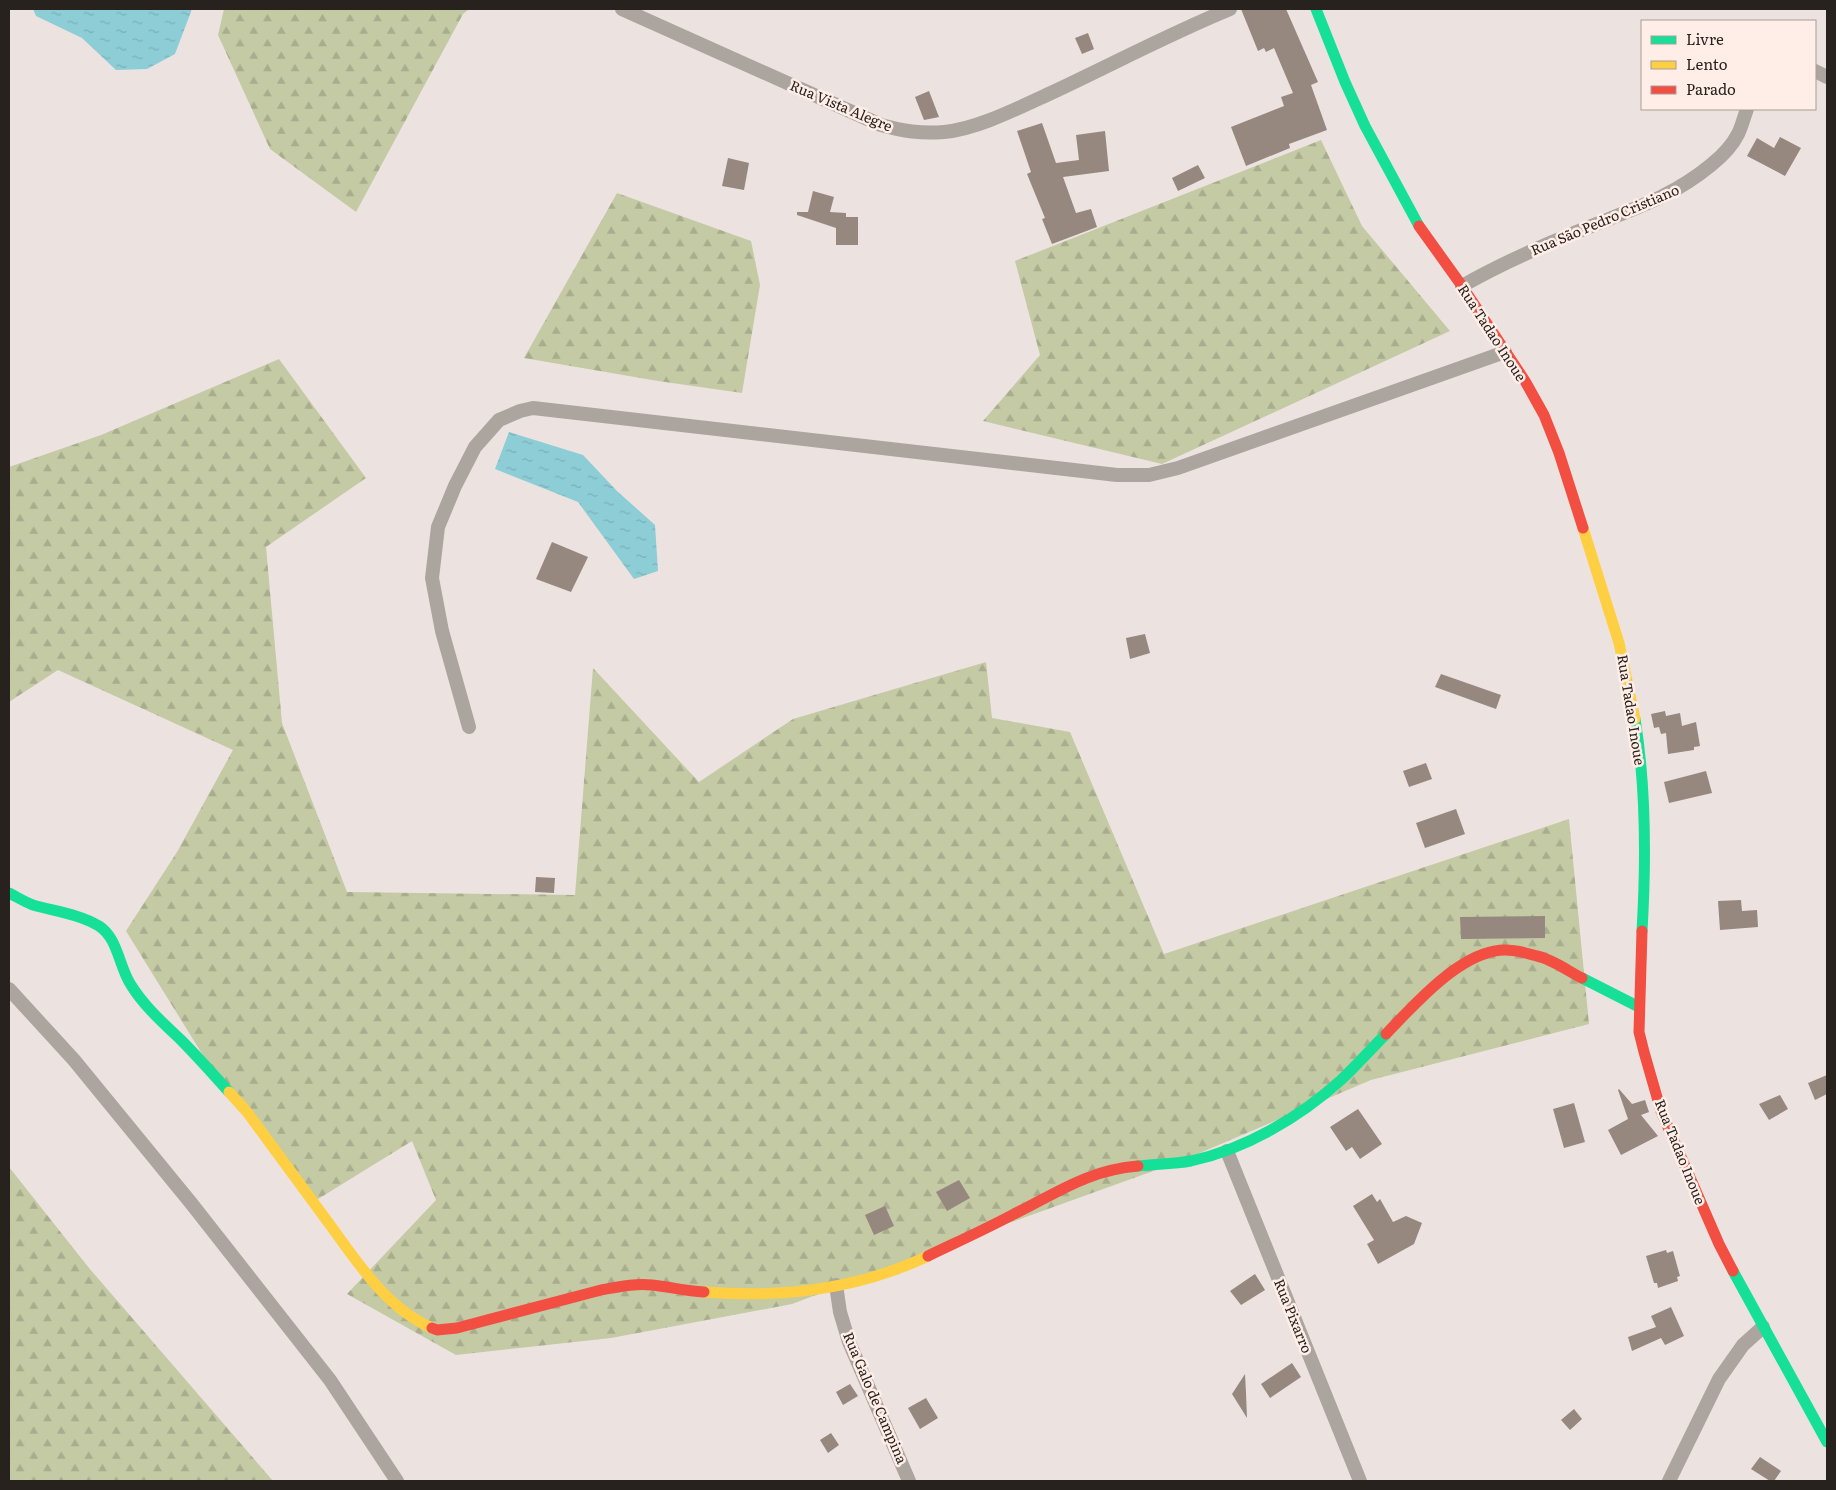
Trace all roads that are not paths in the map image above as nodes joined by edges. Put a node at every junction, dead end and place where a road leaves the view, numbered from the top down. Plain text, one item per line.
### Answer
1 (622, 9) edge
2 (1230, 9) edge
3 (1316, 9) edge
4 (1747, 110) edge
5 (1462, 286) junction
6 (1505, 352) junction
7 (469, 727) dead end
8 (9, 893) edge
9 (9, 990) edge
10 (1639, 1007) junction
11 (1227, 1151) junction
12 (836, 1285) junction
13 (1762, 1327) junction
14 (1827, 1442) edge
15 (398, 1481) edge
16 (909, 1481) edge
17 (1360, 1481) edge
18 (1669, 1481) edge

1 - 2 street, Rua Vista Alegre
3 - 5 street, Rua Tadao Inoue
4 - 5 street, Rua São Pedro Cristiano
5 - 6 street, Rua Tadao Inoue
6 - 7 street
6 - 10 street, Rua Tadao Inoue
8 - 12 street
9 - 15 street
10 - 11 street
10 - 13 street, Rua Tadao Inoue
11 - 12 street
11 - 17 street, Rua Pixarro
12 - 16 street, Rua Galo de Campina
13 - 14 street, Rua Tadao Inoue
13 - 18 street

